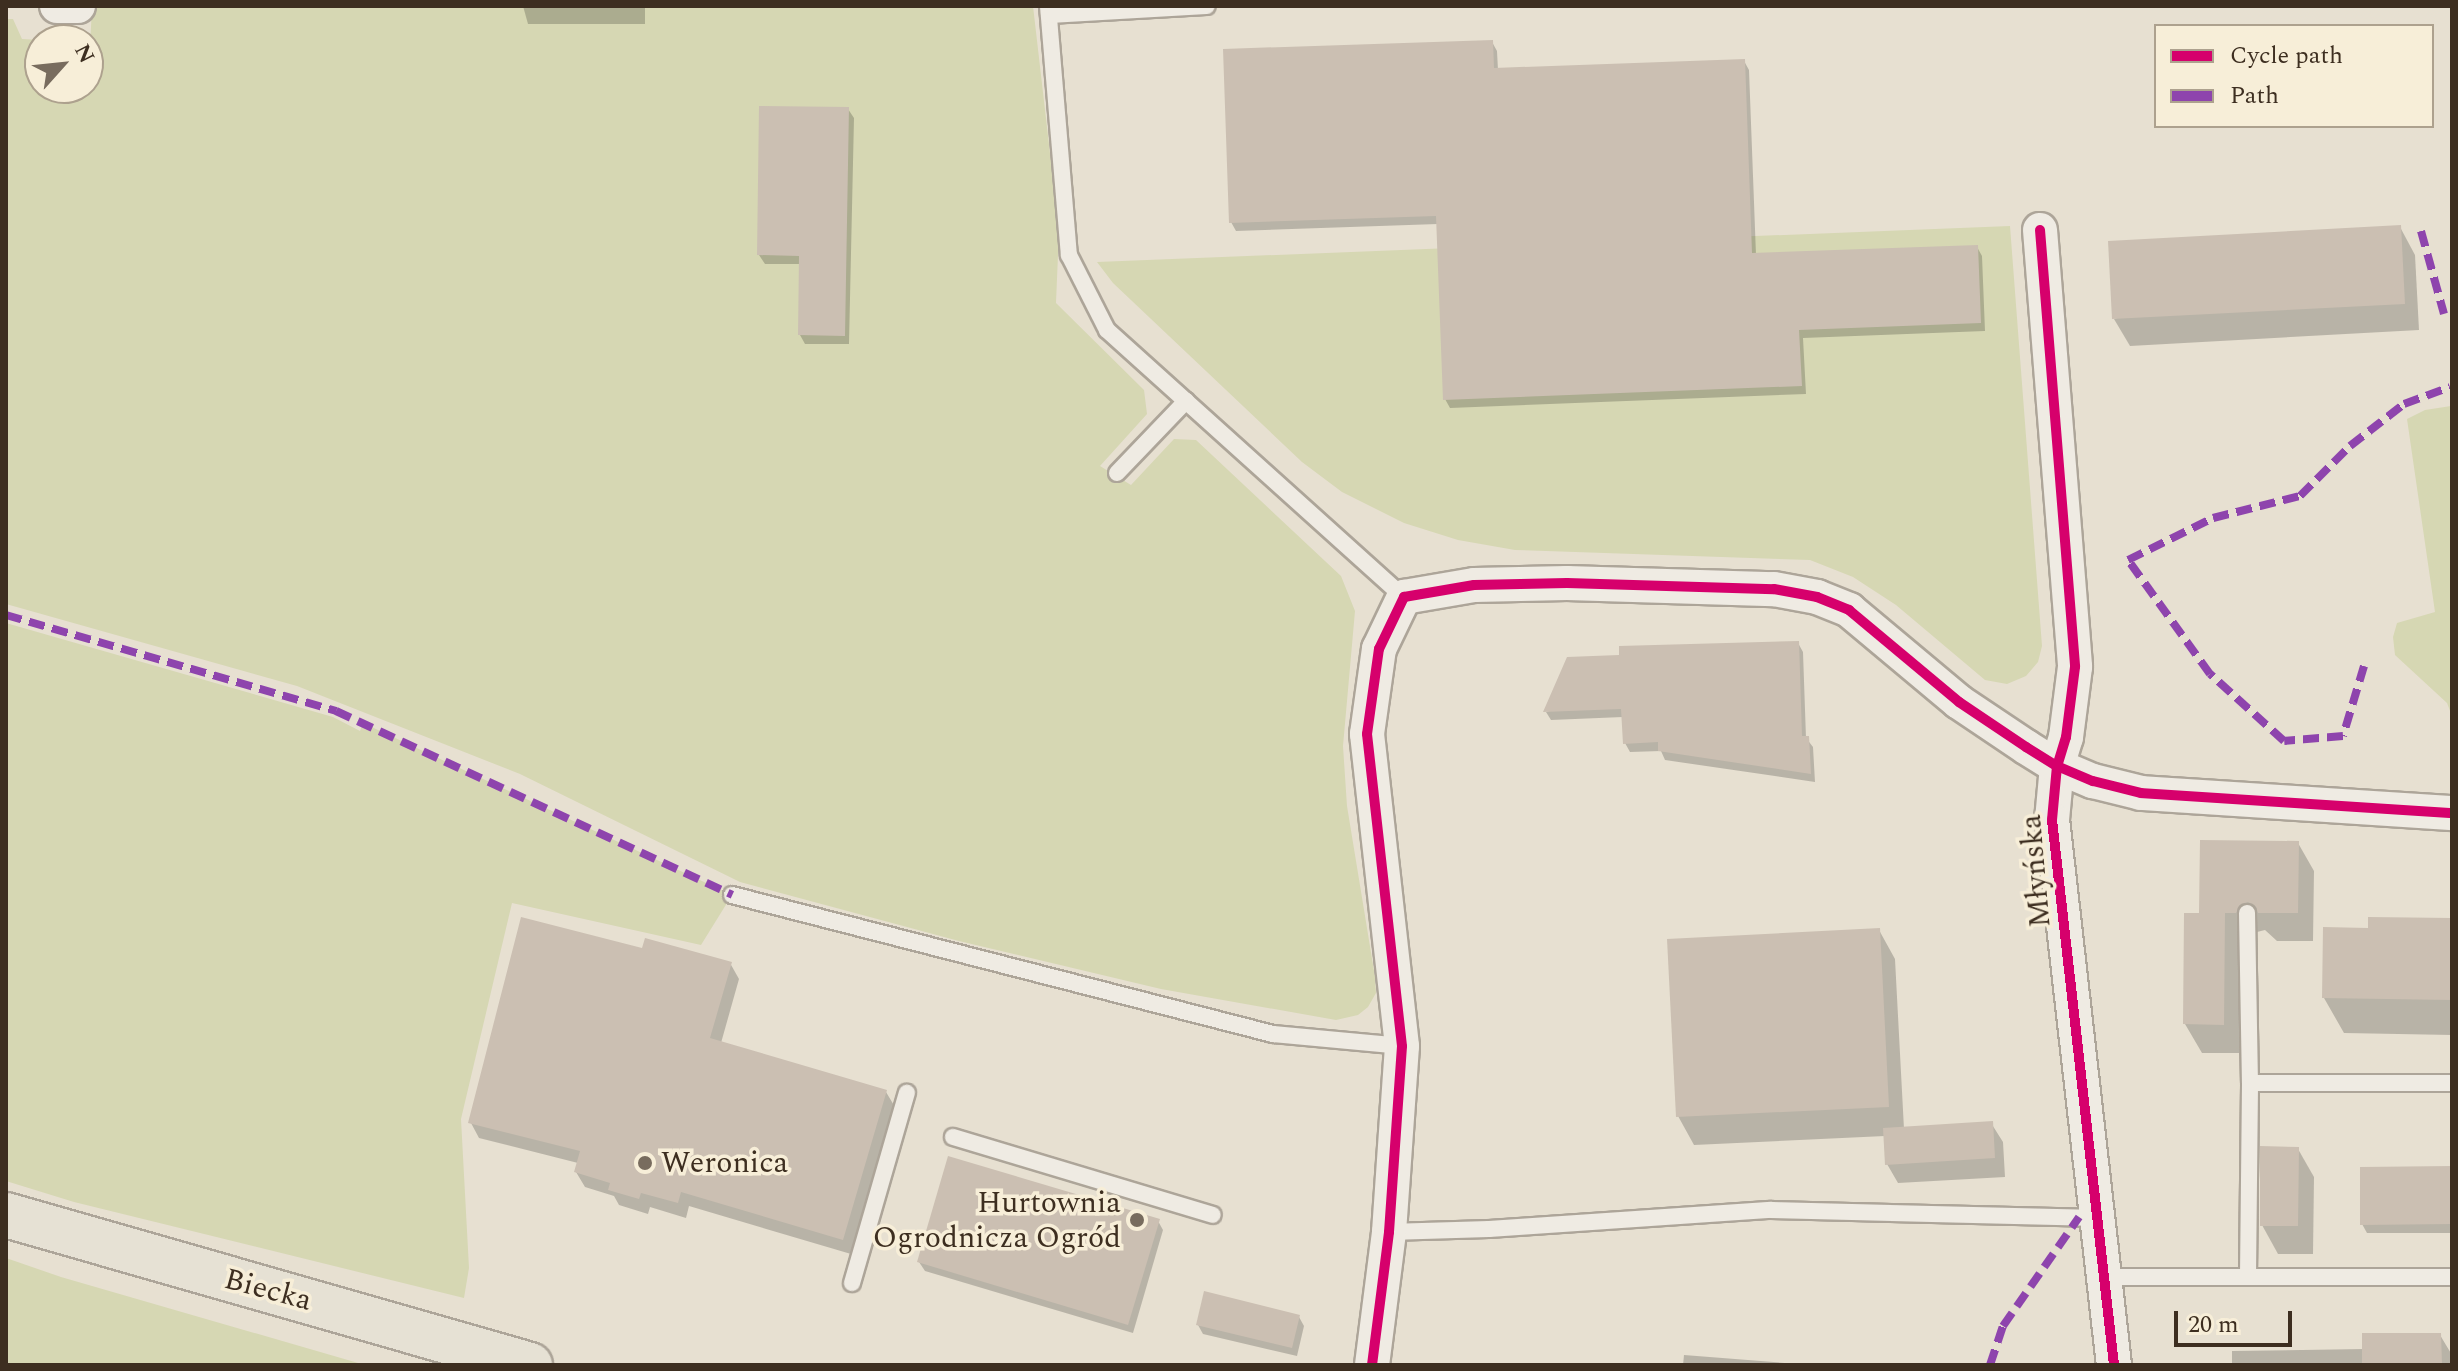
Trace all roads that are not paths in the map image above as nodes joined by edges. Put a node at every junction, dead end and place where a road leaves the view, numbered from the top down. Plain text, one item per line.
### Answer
1 (57, 6) edge
2 (78, 6) edge
3 (1207, 6) edge
4 (1048, 11) edge
5 (2040, 230) dead end
6 (1186, 401) junction
7 (1117, 473) dead end
8 (1404, 597) junction
9 (2057, 766) junction
10 (2452, 813) edge
11 (732, 895) dead end
12 (2247, 913) dead end
13 (1402, 1046) junction
14 (2250, 1083) junction
15 (2452, 1083) edge
16 (907, 1093) dead end
17 (953, 1137) dead end
18 (6, 1215) edge
19 (1213, 1215) dead end
20 (2098, 1218) junction
21 (1389, 1232) junction
22 (2248, 1276) junction
23 (2105, 1277) junction
24 (2452, 1277) edge
25 (852, 1283) dead end
26 (530, 1365) edge
27 (1372, 1365) edge
28 (2114, 1365) edge

1 - 2 street
3 - 4 lane
4 - 6 lane
5 - 9 street, Młyńska
6 - 7 lane
6 - 8 lane
8 - 9 street
8 - 13 street
9 - 10 street
9 - 20 street, Młyńska
11 - 13 lane
12 - 14 lane
13 - 21 street
14 - 15 lane
14 - 22 lane
16 - 25 lane
17 - 19 lane
18 - 26 main road, Biecka
20 - 21 lane
20 - 23 street, Młyńska
21 - 27 street
22 - 23 lane
22 - 24 lane
23 - 28 street, Młyńska

